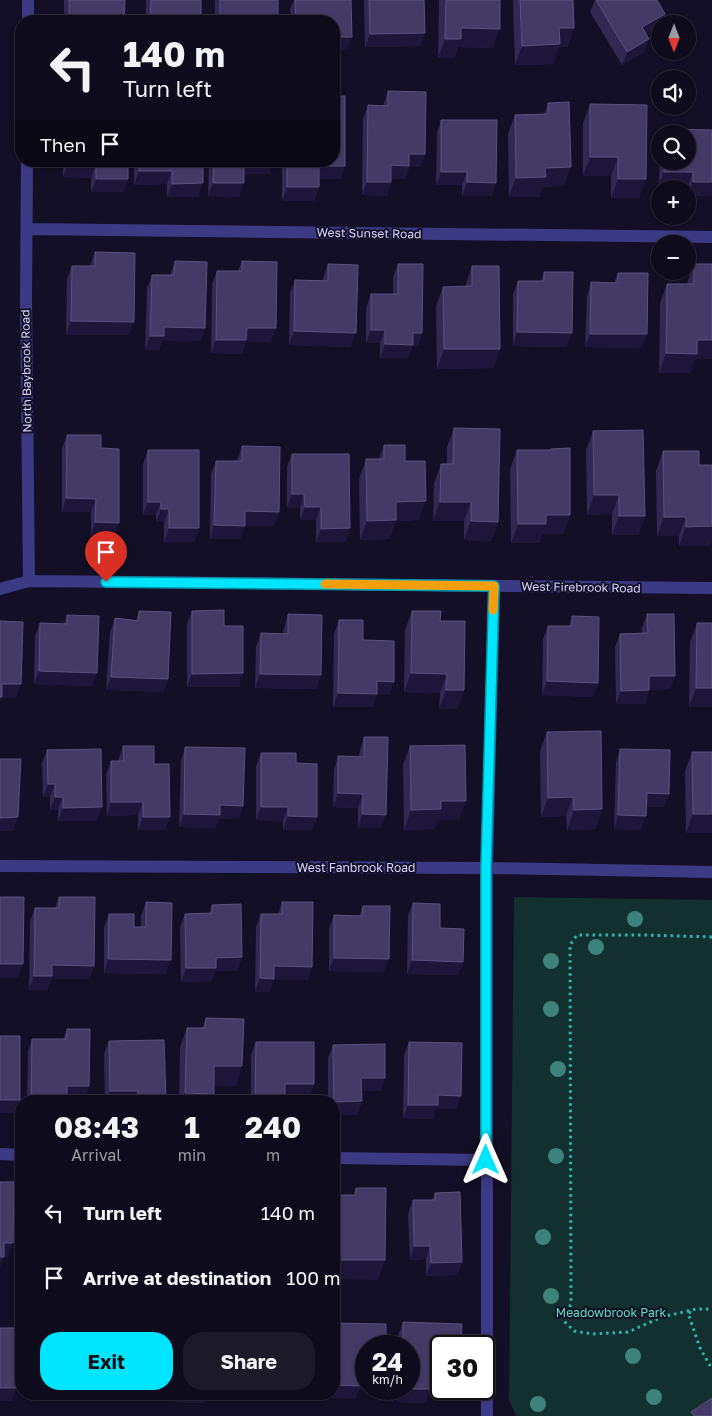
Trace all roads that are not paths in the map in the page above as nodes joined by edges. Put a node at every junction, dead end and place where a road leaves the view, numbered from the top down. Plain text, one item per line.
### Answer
1 (28, 0) edge
2 (28, 15) edge
3 (27, 167) edge
4 (27, 229) junction
5 (712, 237) edge
6 (29, 581) junction
7 (494, 586) junction
8 (0, 588) edge
9 (712, 588) edge
10 (0, 866) edge
11 (486, 868) junction
12 (712, 872) edge
13 (0, 1154) edge
14 (15, 1155) edge
15 (340, 1158) edge
16 (486, 1160) junction
17 (486, 1416) edge

1 - 2 street
3 - 4 street, North Baybrook Road
4 - 5 street, West Sunset Road
4 - 6 street, North Baybrook Road
6 - 7 street, West Firebrook Road
6 - 8 street, West Firebrook Road
7 - 9 street, West Firebrook Road
7 - 11 street
10 - 11 street, West Fanbrook Road
11 - 12 street, West Fanbrook Road
11 - 16 street
13 - 14 street
15 - 16 street
16 - 17 street

